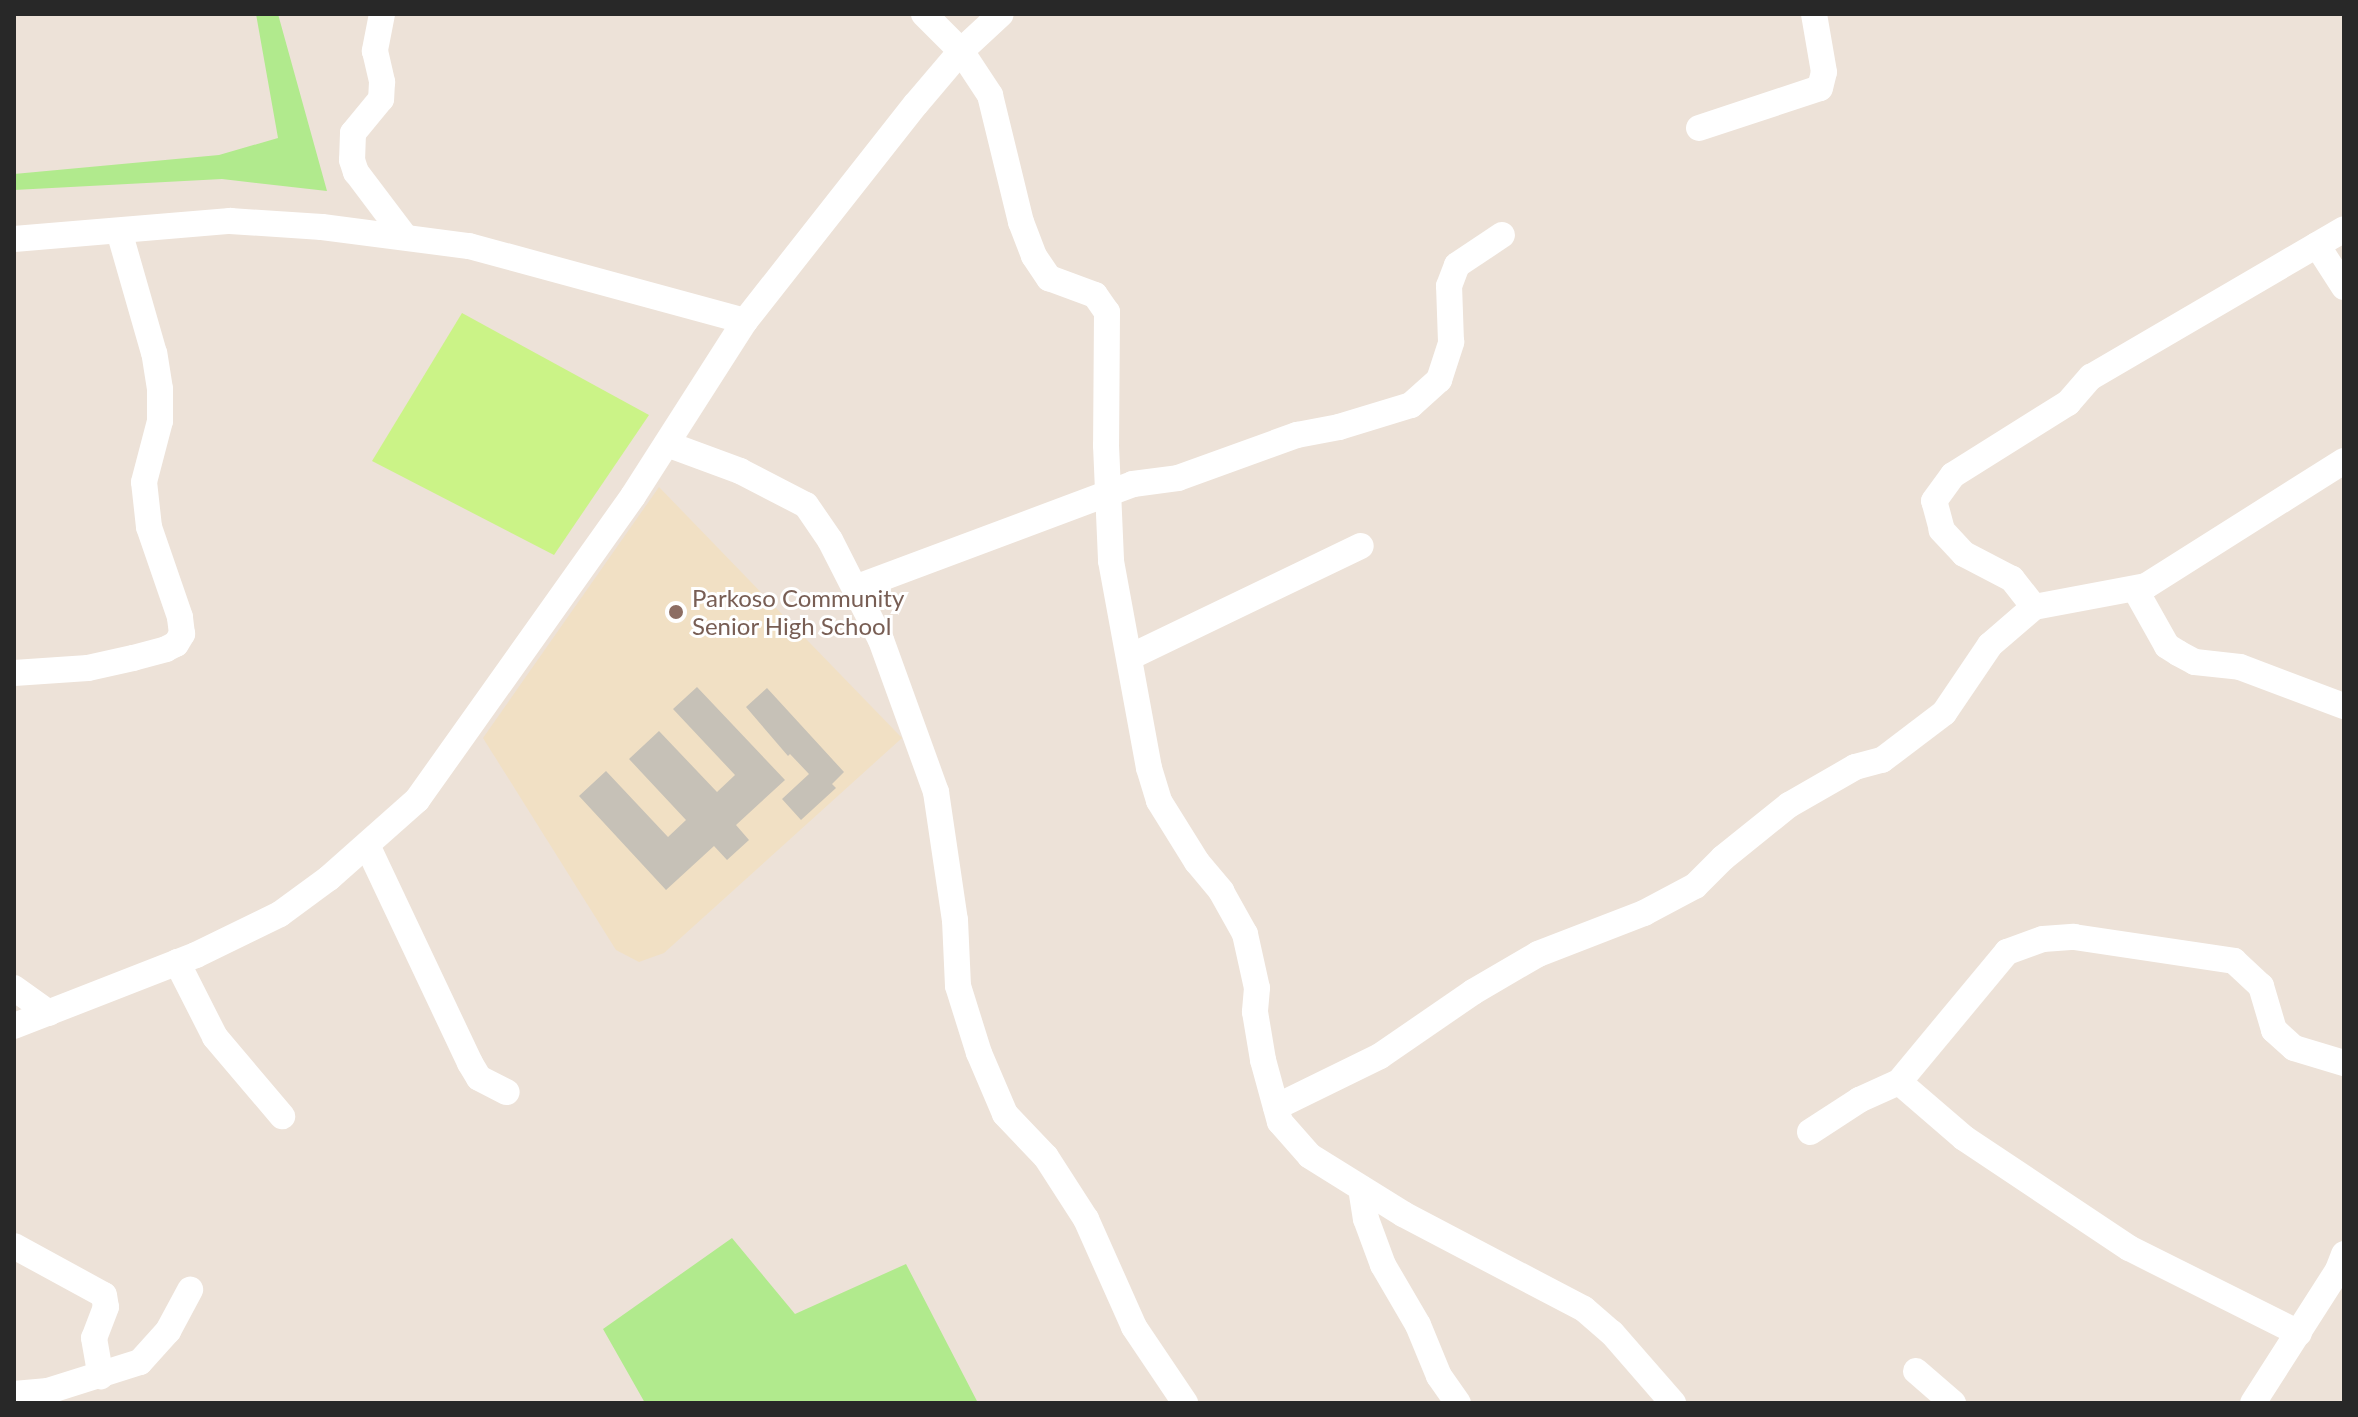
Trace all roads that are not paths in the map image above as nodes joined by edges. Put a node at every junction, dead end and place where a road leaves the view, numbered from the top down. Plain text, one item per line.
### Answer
1 (382, 14) edge
2 (924, 14) edge
3 (1001, 14) edge
4 (1814, 14) edge
5 (961, 51) junction
6 (1699, 128) dead end
7 (2344, 229) edge
8 (119, 231) junction
9 (1502, 235) dead end
10 (405, 237) junction
11 (14, 239) edge
12 (2317, 245) junction
13 (2344, 287) edge
14 (745, 321) junction
15 (667, 444) junction
16 (2344, 461) edge
17 (1107, 493) junction
18 (1361, 546) dead end
19 (855, 588) junction
20 (2135, 589) junction
21 (2034, 607) junction
22 (1130, 657) junction
23 (14, 673) edge
24 (2344, 706) edge
25 (367, 845) junction
26 (177, 962) junction
27 (14, 988) edge
28 (49, 1013) junction
29 (14, 1026) edge
30 (2344, 1063) edge
31 (1899, 1082) junction
32 (507, 1092) dead end
33 (1276, 1107) junction
34 (282, 1116) dead end
35 (1810, 1132) dead end
36 (1361, 1188) junction
37 (14, 1246) edge
38 (2344, 1254) edge
39 (190, 1290) dead end
40 (2299, 1333) junction
41 (1916, 1371) dead end
42 (101, 1376) junction
43 (14, 1394) edge
44 (1185, 1403) edge
45 (1458, 1403) edge
46 (1673, 1403) edge
47 (1953, 1403) edge
48 (2253, 1403) edge

1 - 10 street
2 - 5 street
3 - 5 street
4 - 6 street
5 - 14 street
5 - 17 street
7 - 12 street
8 - 10 street
8 - 11 street
8 - 23 street
9 - 17 street
10 - 14 street
12 - 13 street
12 - 21 street
14 - 15 street
15 - 19 street
15 - 25 street
16 - 20 street
17 - 19 street
17 - 22 street
18 - 22 street
19 - 44 street
20 - 21 street
20 - 24 street
21 - 33 street
22 - 33 street
25 - 26 street
25 - 32 street
26 - 28 street
26 - 34 street
27 - 28 street
28 - 29 street
30 - 31 street
31 - 35 street
31 - 40 street
33 - 36 street
36 - 45 street
36 - 46 street
37 - 42 street
38 - 40 street
39 - 42 street
40 - 48 street
41 - 47 street
42 - 43 street

